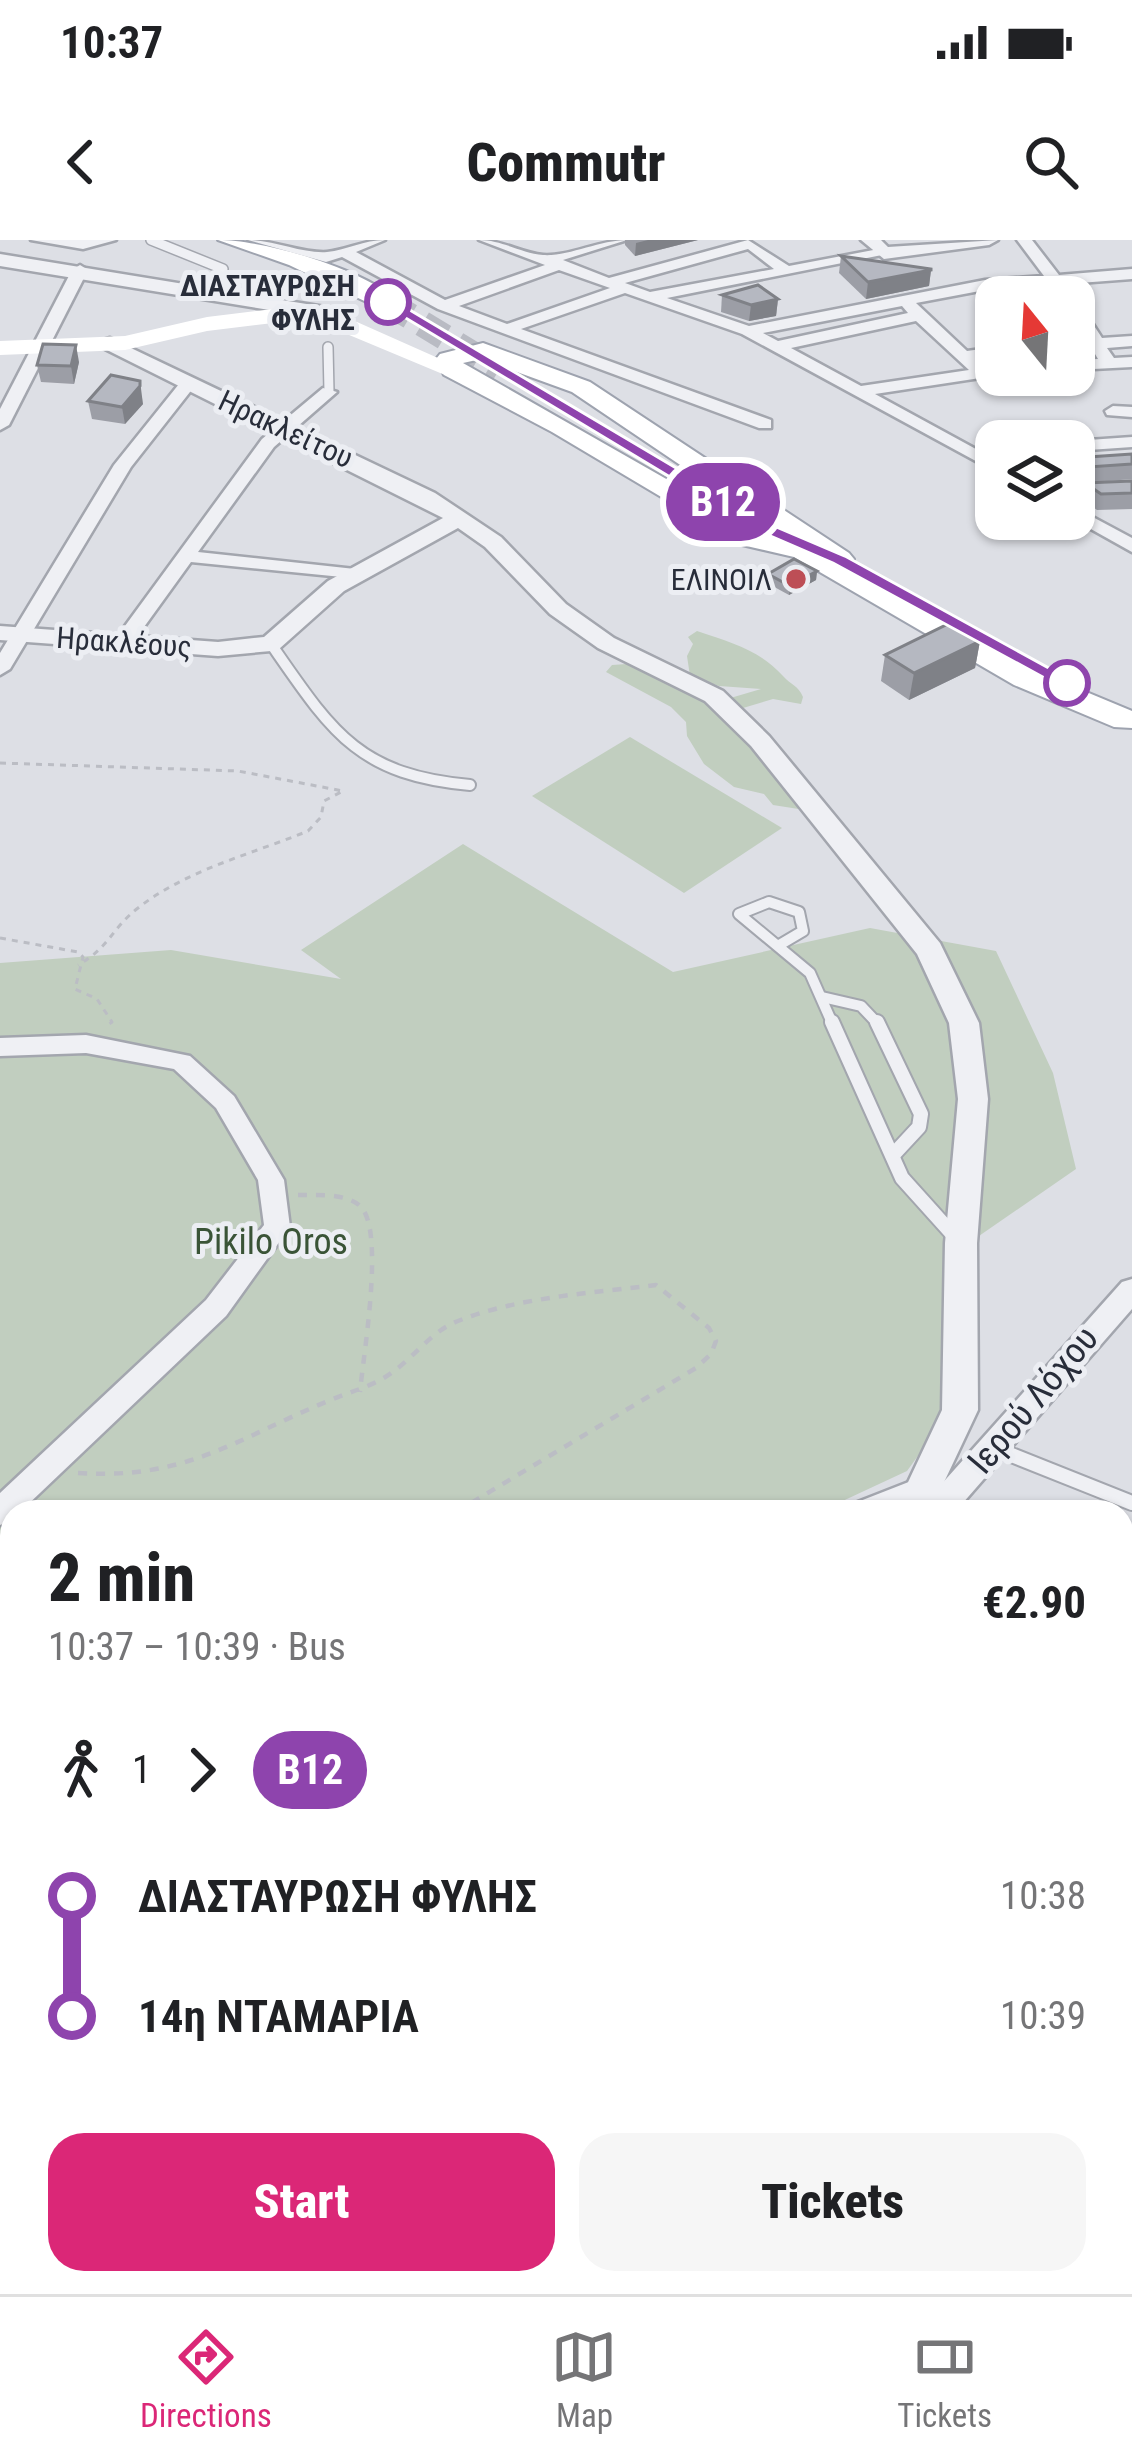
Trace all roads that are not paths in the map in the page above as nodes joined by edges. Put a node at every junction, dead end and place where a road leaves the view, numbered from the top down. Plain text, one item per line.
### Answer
1 (38, 240) edge
2 (109, 240) edge
3 (151, 240) edge
4 (230, 240) edge
5 (255, 240) edge
6 (378, 240) edge
7 (486, 240) edge
8 (620, 240) edge
9 (989, 240) edge
10 (1024, 240) edge
11 (514, 242) edge
12 (877, 247) edge
13 (346, 253) junction
14 (0, 260) edge
15 (556, 261) junction
16 (223, 269) dead end
17 (785, 269) junction
18 (80, 270) junction
19 (1132, 274) edge
20 (1053, 276) edge
21 (1080, 276) edge
22 (619, 285) junction
23 (975, 289) edge
24 (651, 296) junction
25 (902, 300) junction
26 (388, 302) tunnel mouth
27 (444, 306) junction
28 (219, 311) junction
29 (921, 315) junction
30 (506, 329) junction
31 (748, 331) junction
32 (1095, 338) edge
33 (1132, 341) edge
34 (1095, 343) edge
35 (1098, 343) junction
36 (110, 344) junction
37 (39, 346) junction
38 (778, 346) junction
39 (328, 347) dead end
40 (0, 348) edge
41 (975, 355) edge
42 (964, 356) junction
43 (491, 360) junction
44 (1132, 362) edge
45 (975, 363) edge
46 (1109, 363) junction
47 (1095, 364) edge
48 (453, 370) junction
49 (975, 374) edge
50 (189, 383) junction
51 (329, 392) joint
52 (862, 392) junction
53 (764, 424) dead end
54 (0, 425) edge
55 (287, 429) junction
56 (1132, 442) edge
57 (1095, 445) edge
58 (970, 451) junction
59 (975, 451) edge
60 (975, 454) edge
61 (1132, 487) edge
62 (1095, 489) edge
63 (460, 518) junction
64 (1095, 524) edge
65 (1132, 525) edge
66 (1102, 528) junction
67 (768, 530) junction
68 (1132, 546) edge
69 (796, 548) junction
70 (182, 556) junction
71 (839, 559) junction
72 (355, 575) junction
73 (11, 634) edge
74 (124, 641) junction
75 (260, 646) junction
76 (0, 669) edge
77 (1128, 723) edge
78 (470, 785) dead end
79 (781, 944) junction
80 (822, 997) junction
81 (0, 1046) edge
82 (893, 1155) junction
83 (961, 1243) junction
84 (1132, 1290) edge
85 (994, 1448) junction
86 (13, 1500) edge
87 (926, 1500) edge
88 (929, 1500) edge
89 (1124, 1500) edge

1 - 2 street
3 - 16 lane
4 - 26 main road
5 - 13 street
6 - 13 street
7 - 11 street
8 - 15 street
9 - 12 street
10 - 20 street
11 - 15 street
12 - 17 street
13 - 27 street
14 - 18 street
15 - 22 street
15 - 27 street
17 - 22 street
17 - 24 street
18 - 28 street
18 - 37 street
19 - 21 street
22 - 24 street
22 - 30 street
23 - 25 street
24 - 31 street
25 - 29 street
25 - 31 street
27 - 30 street
28 - 36 main road
28 - 43 main road
28 - 48 main road
29 - 38 street
29 - 42 street
30 - 53 street
31 - 38 street
32 - 35 street
33 - 35 street
34 - 35 street
35 - 46 street
36 - 37 main road
36 - 50 street, Ηρακλείτου
37 - 40 main road
37 - 54 street
38 - 52 street
39 - 51 lane
41 - 42 street
42 - 45 street
43 - 48 main road
43 - 67 main road
43 - 71 main road
44 - 46 street
46 - 47 street
48 - 69 main road
49 - 52 street
50 - 55 street, Ηρακλείτου
50 - 73 street
51 - 55 street
52 - 58 street
55 - 63 street, Ηρακλείτου
55 - 70 street
56 - 57 street
58 - 59 street
58 - 60 street
61 - 62 street
63 - 72 street
63 - 83 street, Ηρακλείτου
64 - 66 street
65 - 66 street
66 - 68 street
67 - 69 main road
67 - 71 main road
69 - 77 main road
70 - 72 street
70 - 74 street
71 - 77 main road
72 - 75 street
73 - 74 street, Ηρακλέους
73 - 76 street
74 - 75 street, Ηρακλέους
75 - 78 lane
79 - 79 lane
79 - 80 lane
80 - 82 lane
80 - 82 lane
81 - 86 street
82 - 83 lane
83 - 87 street, Ηρακλείτου
84 - 85 street, Ιερού Λόχου
85 - 88 street, Ιερού Λόχου
85 - 89 lane

